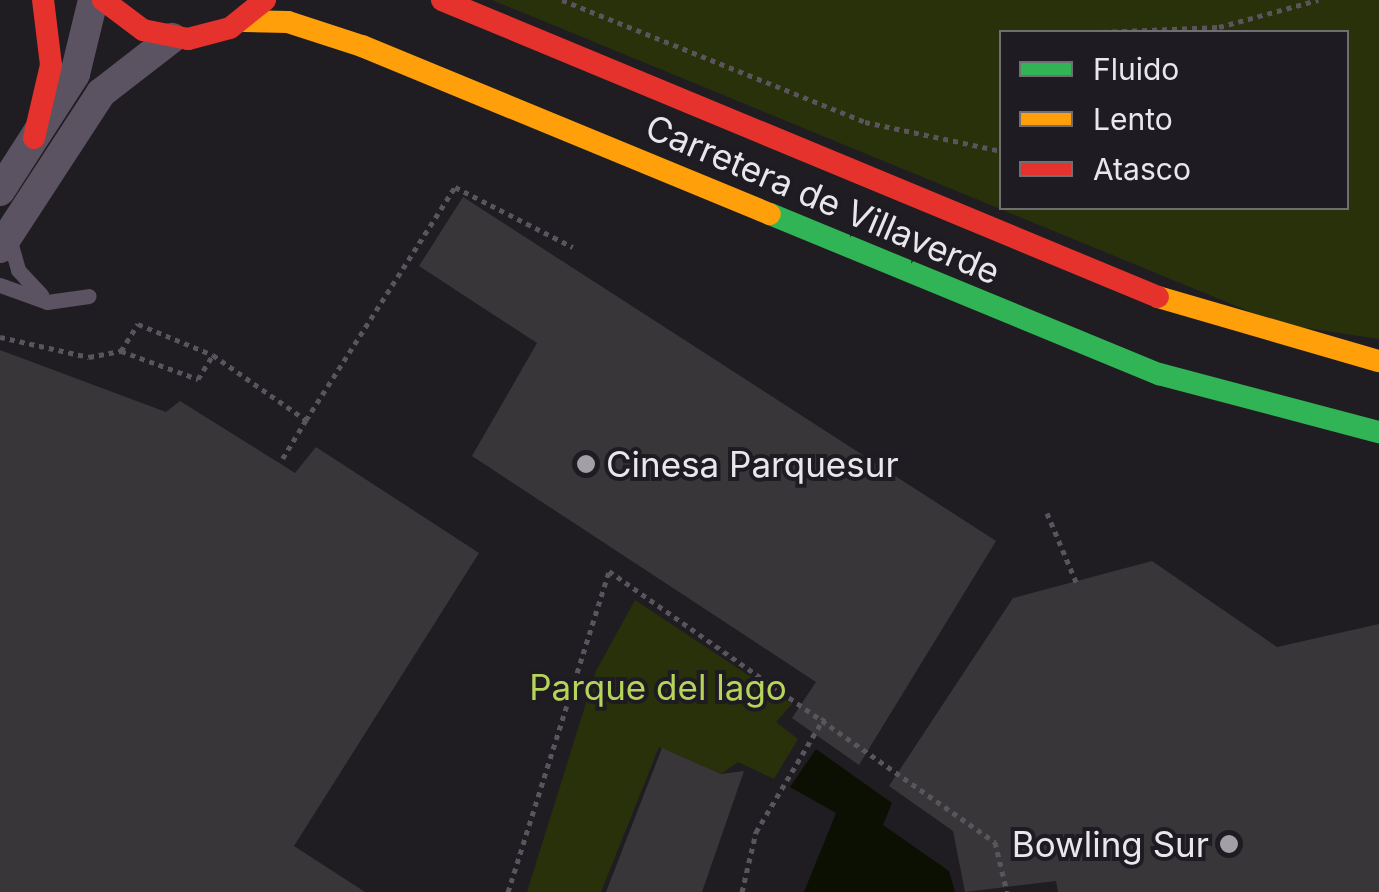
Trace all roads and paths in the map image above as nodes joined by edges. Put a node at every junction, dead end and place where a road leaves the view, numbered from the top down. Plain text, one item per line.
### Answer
1 (43, 0) edge
2 (94, 0) edge
3 (102, 0) edge
4 (265, 0) edge
5 (442, 0) edge
6 (562, 0) edge
7 (1318, 0) edge
8 (245, 20) junction
9 (1141, 30) edge
10 (172, 38) junction
11 (34, 138) junction
12 (999, 150) edge
13 (0, 190) edge
14 (4, 241) edge
15 (573, 247) dead end
16 (0, 284) edge
17 (90, 296) dead end
18 (48, 302) junction
19 (0, 337) edge
20 (121, 350) junction
21 (213, 355) junction
22 (1379, 361) edge
23 (306, 420) junction
24 (1379, 432) edge
25 (280, 463) dead end
26 (1047, 513) dead end
27 (1077, 584) dead end
28 (824, 718) junction
29 (508, 892) edge
30 (742, 892) edge
31 (1007, 892) edge

1 - 11 highway
2 - 11 street
3 - 10 highway
4 - 8 highway
5 - 22 highway, Carretera de Villaverde
6 - 12 path
7 - 9 path
8 - 10 highway
8 - 24 highway, Carretera de Villaverde
10 - 14 street
11 - 13 street
14 - 18 lane
15 - 23 path
16 - 18 lane
17 - 18 lane
19 - 20 path
20 - 21 path
20 - 21 path
21 - 23 path
23 - 25 path
26 - 27 path
28 - 29 path
28 - 30 path
28 - 31 path

